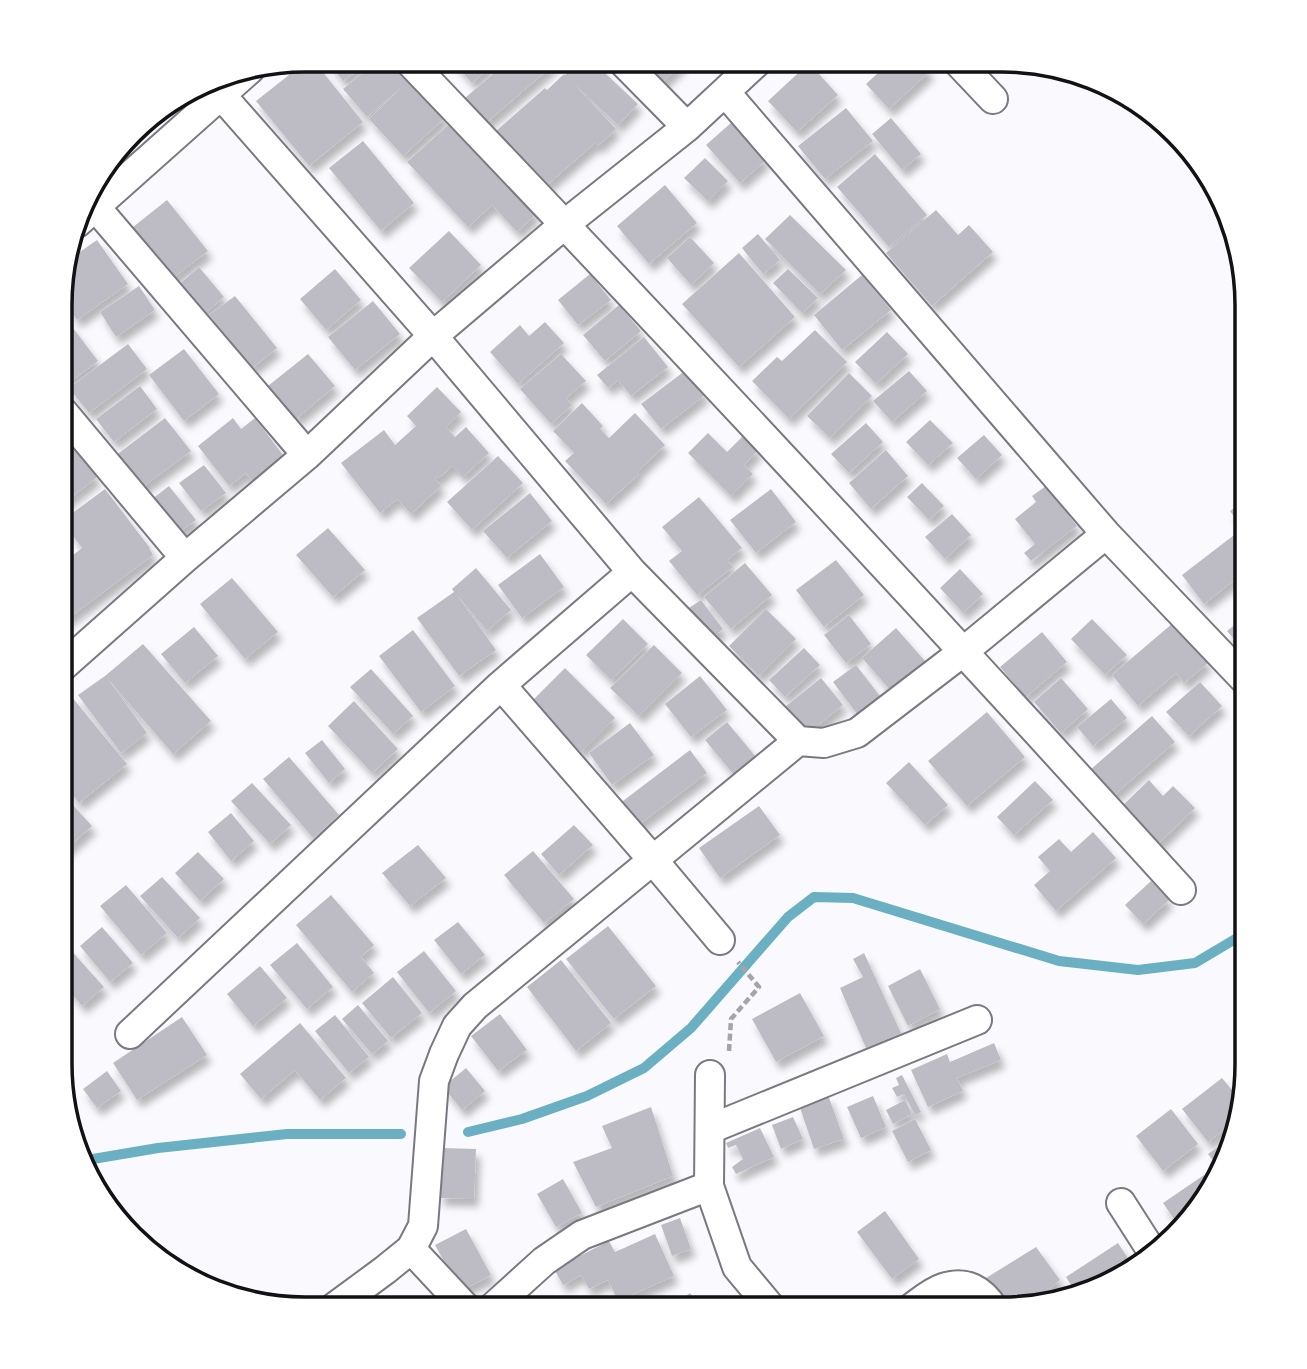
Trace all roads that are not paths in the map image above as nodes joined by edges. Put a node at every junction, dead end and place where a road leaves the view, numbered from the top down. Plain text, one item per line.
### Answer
1 (419, 72) edge
2 (633, 72) edge
3 (746, 72) edge
4 (967, 72) edge
5 (215, 90) edge
6 (210, 92) edge
7 (725, 92) junction
8 (993, 99) dead end
9 (687, 127) junction
10 (98, 198) edge
11 (90, 213) edge
12 (565, 224) junction
13 (433, 336) junction
14 (72, 423) edge
15 (307, 455) junction
16 (1106, 534) junction
17 (185, 558) junction
18 (632, 572) junction
19 (964, 651) junction
20 (72, 658) edge
21 (1235, 669) edge
22 (501, 685) junction
23 (798, 741) junction
24 (652, 859) junction
25 (1181, 890) dead end
26 (720, 940) dead end
27 (977, 1020) dead end
28 (130, 1034) dead end
29 (710, 1075) road end
30 (710, 1129) junction
31 (709, 1186) junction
32 (1121, 1203) dead end
33 (1148, 1246) edge
34 (411, 1249) junction
35 (349, 1297) edge
36 (456, 1297) edge
37 (504, 1297) edge
38 (762, 1297) edge
39 (928, 1297) edge
40 (986, 1297) edge

1 - 12 street
2 - 9 street
3 - 7 street
4 - 8 street
5 - 13 street
6 - 10 street
7 - 9 street
7 - 16 street
9 - 12 street
11 - 15 street
12 - 13 street
12 - 19 street
13 - 15 street
13 - 18 street
14 - 17 street
15 - 17 street
16 - 19 street
16 - 21 street
17 - 20 street
18 - 22 street
18 - 23 street
19 - 23 street
19 - 25 street
22 - 24 street
22 - 28 street
23 - 24 street
24 - 26 street
24 - 34 street
27 - 30 street
29 - 30 street
30 - 31 street
31 - 37 street
31 - 38 street
32 - 33 street
34 - 35 street
34 - 36 street
39 - 40 street

